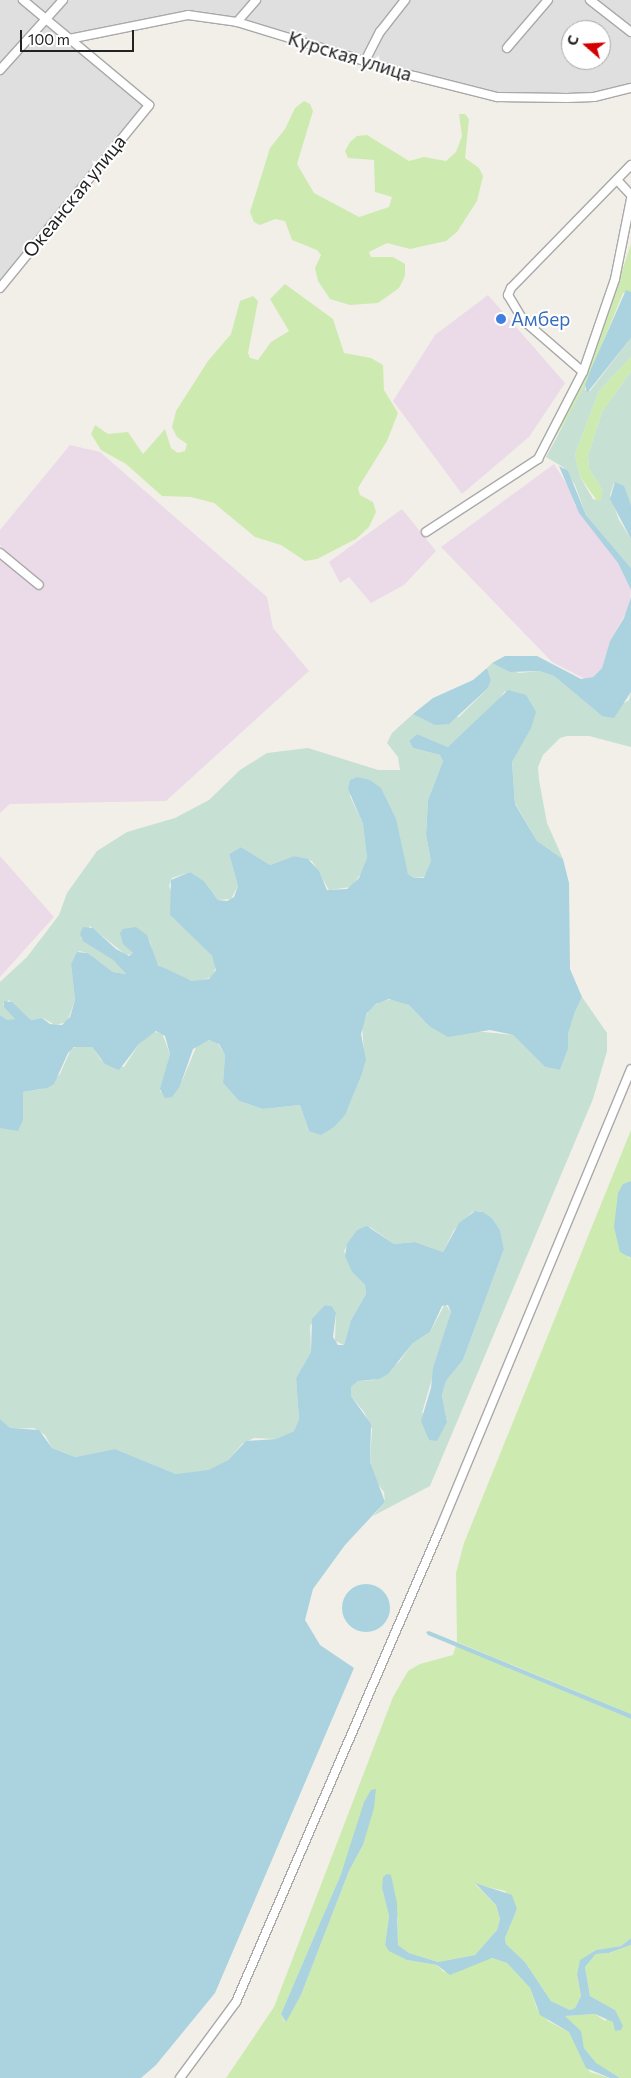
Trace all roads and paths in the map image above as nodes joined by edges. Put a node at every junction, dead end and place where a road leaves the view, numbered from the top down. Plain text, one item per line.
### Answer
1 (23, 0) edge
2 (63, 0) edge
3 (256, 0) edge
4 (405, 0) edge
5 (548, 0) edge
6 (590, 0) edge
7 (46, 20) junction
8 (237, 22) junction
9 (631, 32) edge
10 (69, 38) junction
11 (507, 48) dead end
12 (365, 60) junction
13 (0, 70) edge
14 (631, 88) edge
15 (631, 165) edge
16 (617, 180) junction
17 (631, 195) edge
18 (631, 199) edge
19 (0, 288) edge
20 (583, 372) junction
21 (426, 532) dead end
22 (0, 553) edge
23 (39, 585) dead end
24 (631, 1069) edge
25 (180, 2078) edge

1 - 7 street
2 - 7 street
3 - 8 street
4 - 12 street
5 - 11 street
6 - 9 street
7 - 10 street
7 - 13 street
8 - 10 street, Курская улица
8 - 12 street, Курская улица
10 - 19 street, Океанская улица
12 - 14 street, Курская улица
15 - 16 street
16 - 17 street
16 - 20 street
18 - 20 street
20 - 21 street
22 - 23 street
24 - 25 street

